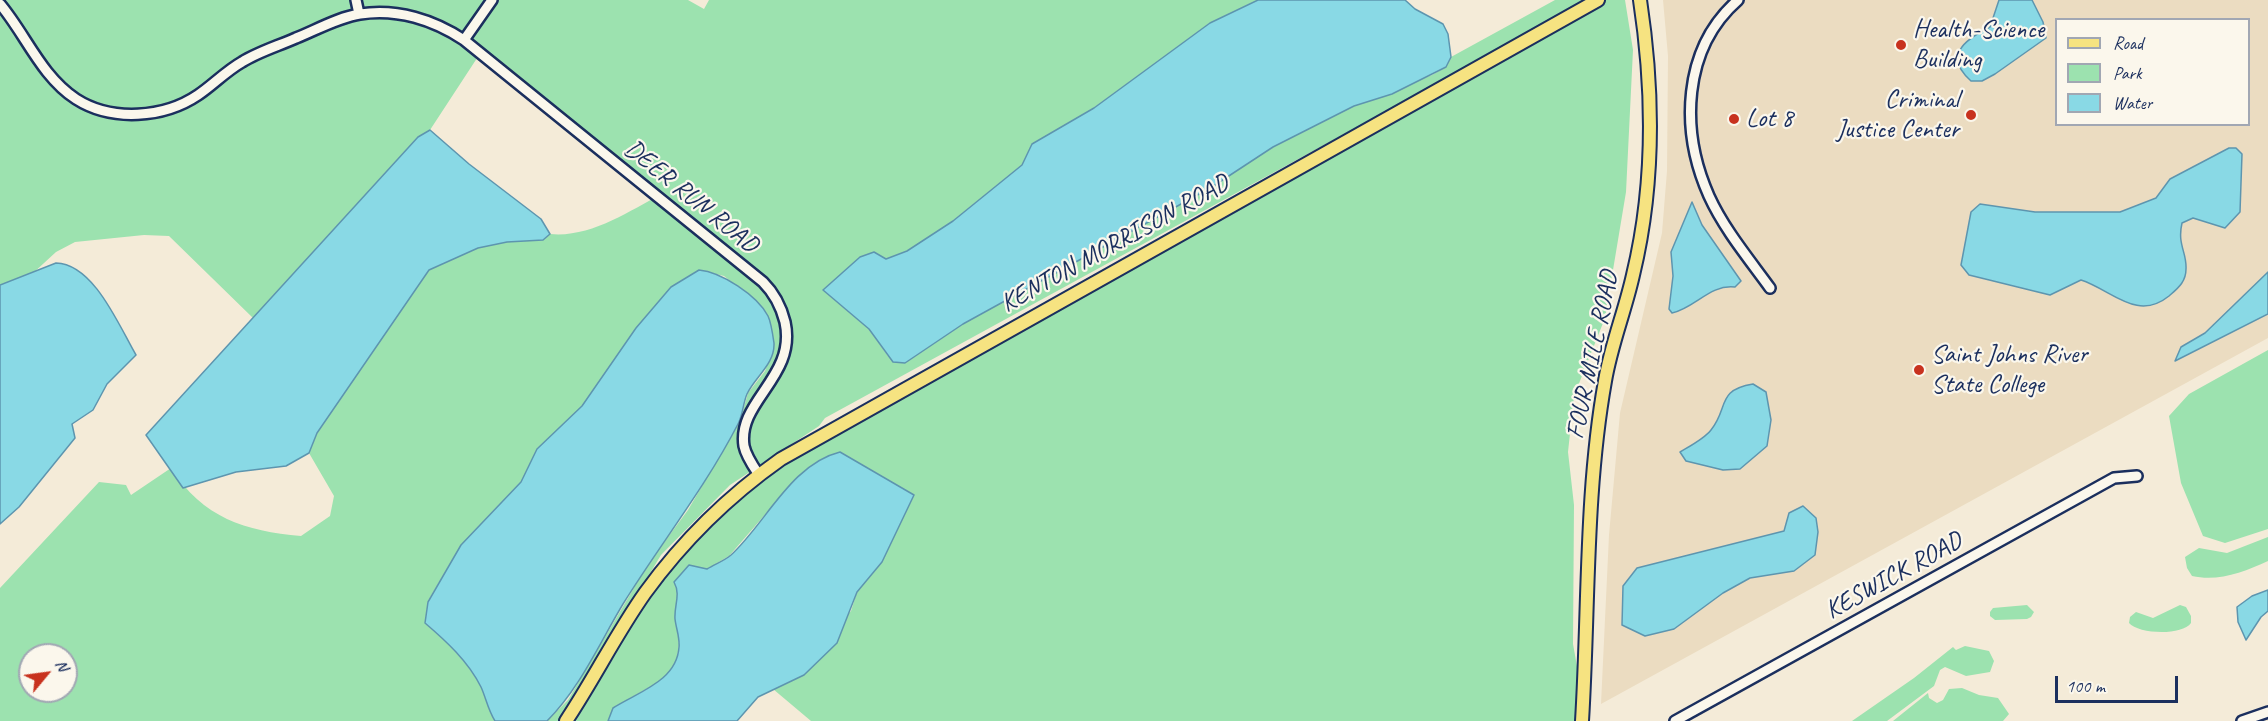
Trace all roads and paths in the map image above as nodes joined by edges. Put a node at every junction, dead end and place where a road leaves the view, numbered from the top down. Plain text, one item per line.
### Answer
1 (356, 0) edge
2 (492, 0) edge
3 (1598, 0) edge
4 (1640, 0) edge
5 (1738, 0) edge
6 (0, 4) edge
7 (359, 14) junction
8 (464, 40) junction
9 (1770, 288) dead end
10 (759, 475) junction
11 (2137, 476) dead end
12 (2268, 712) edge
13 (566, 721) edge
14 (1582, 721) edge
15 (1675, 721) edge
16 (2242, 721) edge

1 - 7 street
2 - 8 street
3 - 10 main road, KENTON MORRISON ROAD
4 - 14 main road, FOUR MILE ROAD
5 - 9 street
6 - 7 street
7 - 8 street, DEER RUN ROAD
8 - 10 street, DEER RUN ROAD
10 - 13 main road, KENTON MORRISON ROAD
11 - 15 street, KESWICK ROAD
12 - 16 street

